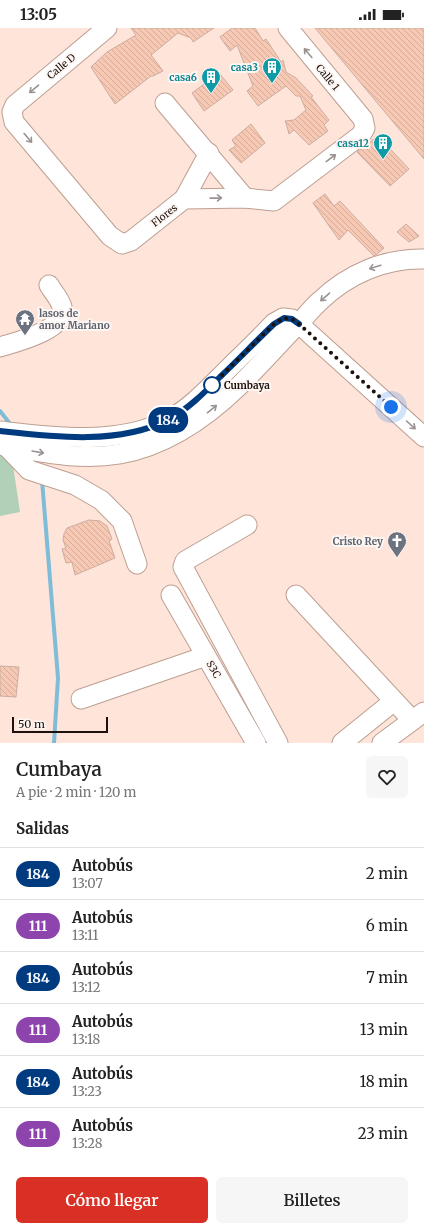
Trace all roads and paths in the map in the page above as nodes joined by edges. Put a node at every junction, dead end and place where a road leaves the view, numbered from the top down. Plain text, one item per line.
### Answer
1 (107, 28) edge
2 (288, 28) edge
3 (165, 103) dead end
4 (15, 104) joint
5 (365, 128) joint
6 (208, 153) junction
7 (245, 198) junction
8 (184, 199) junction
9 (424, 249) edge
10 (393, 252) dead end
11 (424, 259) edge
12 (49, 285) dead end
13 (299, 324) junction
14 (0, 347) edge
15 (424, 437) edge
16 (2, 440) edge
17 (247, 525) dead end
18 (137, 564) dead end
19 (171, 595) dead end
20 (296, 595) dead end
21 (206, 656) junction
22 (81, 699) dead end
23 (394, 701) junction
24 (418, 716) edge
25 (256, 743) edge
26 (278, 743) edge
27 (342, 743) edge
28 (382, 743) edge

1 -> 4 street, Calle D
5 -> 2 street, Calle 1
3 - 6 street
4 -> 8 street, Flores
7 -> 5 street, Flores
6 - 7 street
6 - 8 street
8 -> 7 street, Flores
9 - 10 street
11 -> 13 street
12 - 14 street
13 -> 15 street
13 - 16 street
16 - 18 street
17 - 26 street
19 - 21 street, S3C
20 - 23 street
21 - 22 street
21 - 25 street, S3C
23 - 24 street
23 - 27 street
24 - 28 street

